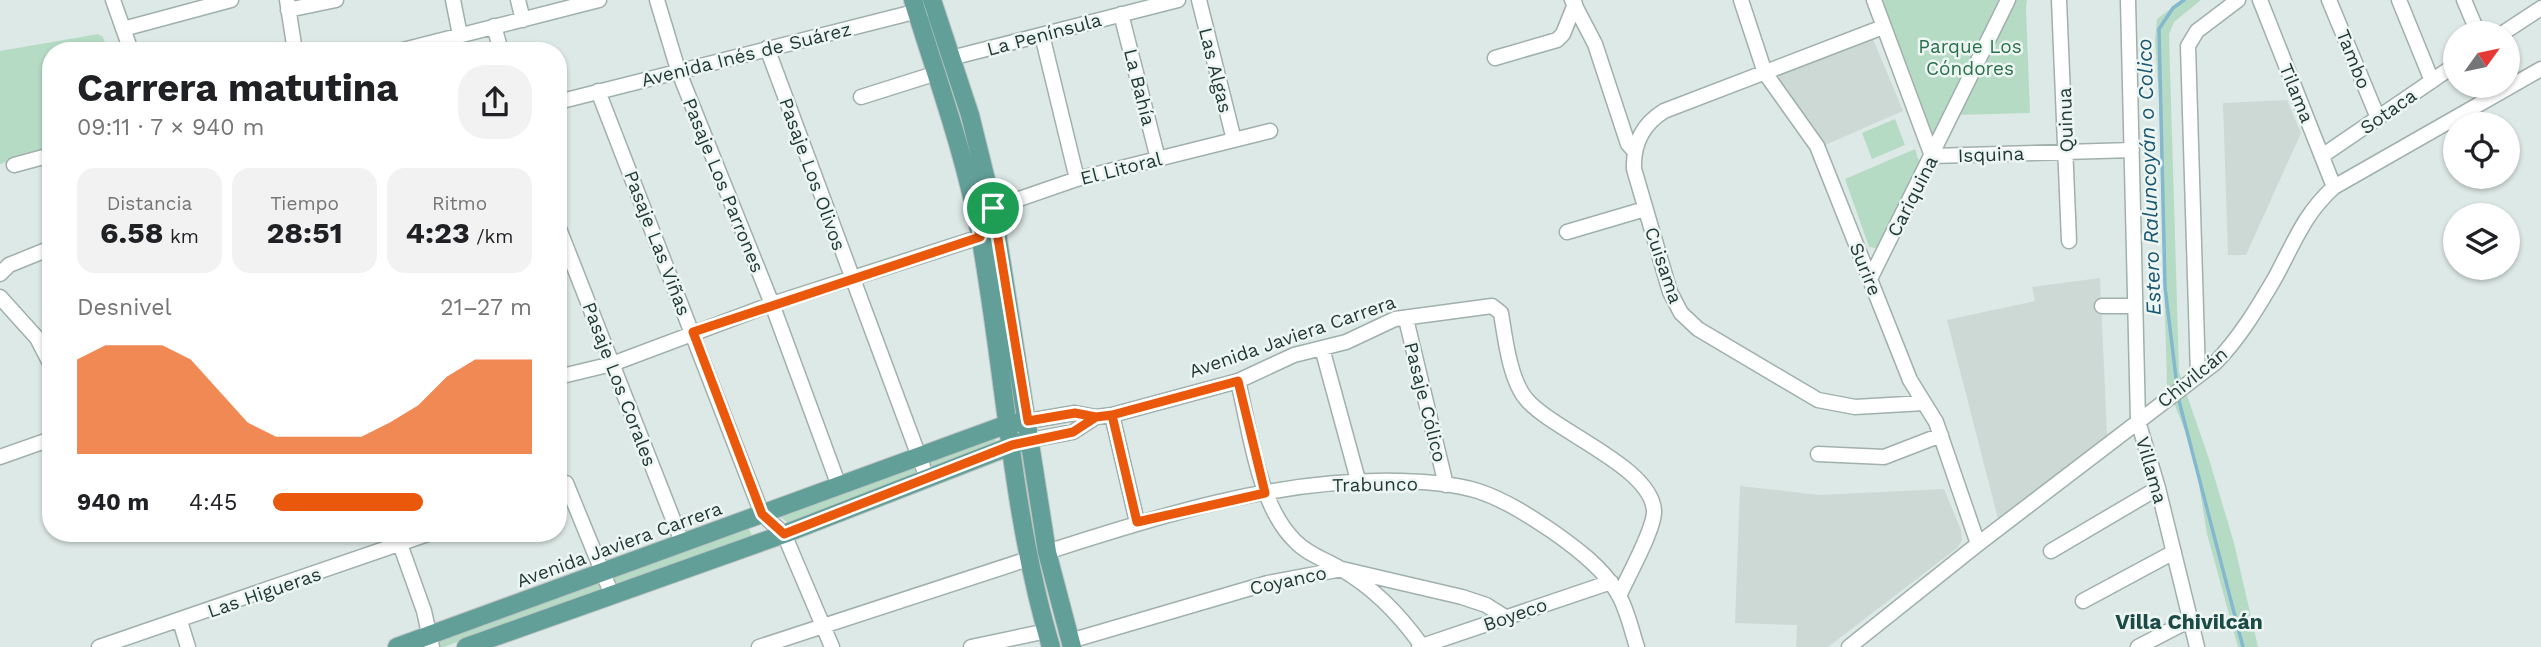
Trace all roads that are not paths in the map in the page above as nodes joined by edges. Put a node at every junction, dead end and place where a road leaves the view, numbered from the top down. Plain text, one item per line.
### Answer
1 (113, 0) edge
2 (231, 0) edge
3 (336, 0) edge
4 (453, 0) edge
5 (518, 0) edge
6 (598, 0) edge
7 (657, 0) edge
8 (1178, 0) edge
9 (1199, 0) edge
10 (1741, 0) edge
11 (1874, 0) edge
12 (2008, 0) edge
13 (2059, 0) edge
14 (2238, 0) edge
15 (2260, 0) edge
16 (2329, 0) edge
17 (2399, 0) edge
18 (2464, 0) edge
19 (580, 2) edge
20 (1574, 2) edge
21 (2130, 2) edge
22 (924, 4) edge
23 (287, 5) edge
24 (2539, 6) edge
25 (1121, 14) junction
26 (523, 20) junction
27 (2473, 21) edge
28 (2519, 21) edge
29 (494, 26) junction
30 (1883, 27) junction
31 (123, 29) junction
32 (460, 35) junction
33 (1042, 36) junction
34 (128, 42) edge
35 (293, 42) edge
36 (433, 42) edge
37 (498, 42) edge
38 (767, 48) junction
39 (951, 58) junction
40 (1495, 58) dead end
41 (2541, 69) edge
42 (678, 70) junction
43 (937, 73) junction
44 (2443, 73) edge
45 (1765, 74) junction
46 (2432, 81) junction
47 (598, 91) junction
48 (861, 97) dead end
49 (567, 100) edge
50 (2378, 118) junction
51 (1270, 131) dead end
52 (1234, 140) junction
53 (2132, 150) junction
54 (2066, 151) junction
55 (1635, 152) junction
56 (1932, 156) junction
57 (2322, 156) junction
58 (42, 157) edge
59 (1158, 159) junction
60 (14, 165) dead end
61 (1077, 179) junction
62 (2334, 187) junction
63 (984, 209) junction
64 (1645, 209) junction
65 (1567, 232) dead end
66 (980, 237) junction
67 (2068, 241) dead end
68 (567, 249) edge
69 (42, 252) edge
70 (0, 274) edge
71 (852, 279) junction
72 (1870, 279) junction
73 (0, 297) edge
74 (772, 304) junction
75 (2102, 306) dead end
76 (2135, 306) junction
77 (1406, 318) junction
78 (693, 332) junction
79 (42, 348) edge
80 (1322, 348) junction
81 (612, 364) junction
82 (567, 375) edge
83 (2193, 380) junction
84 (1238, 381) junction
85 (1924, 403) junction
86 (1112, 415) junction
87 (1096, 417) junction
88 (1028, 421) junction
89 (2138, 421) junction
90 (1008, 424) junction
91 (1941, 435) junction
92 (1030, 440) junction
93 (42, 442) edge
94 (1012, 445) junction
95 (1818, 454) dead end
96 (0, 457) edge
97 (918, 457) junction
98 (927, 478) junction
99 (1358, 480) junction
100 (1446, 485) junction
101 (839, 486) junction
102 (2158, 488) junction
103 (1265, 493) junction
104 (567, 495) edge
105 (762, 514) junction
106 (1137, 522) junction
107 (784, 534) junction
108 (406, 542) edge
109 (682, 542) junction
110 (400, 544) junction
111 (1978, 544) junction
112 (2052, 551) dead end
113 (1048, 552) junction
114 (2174, 552) junction
115 (1028, 559) junction
116 (1342, 569) junction
117 (602, 572) junction
118 (1611, 582) junction
119 (612, 595) junction
120 (1619, 596) junction
121 (2083, 601) dead end
122 (1505, 617) junction
123 (2190, 620) junction
124 (180, 621) junction
125 (823, 625) junction
126 (1049, 639) edge
127 (431, 641) edge
128 (1071, 644) edge
129 (99, 647) edge
130 (188, 647) edge
131 (397, 647) edge
132 (466, 647) edge
133 (759, 647) edge
134 (832, 647) edge
135 (971, 647) edge
136 (1420, 647) edge
137 (1637, 647) edge
138 (1849, 647) edge
139 (2138, 647) edge
140 (2197, 647) edge

1 - 31 street
2 - 31 street
3 - 23 street
4 - 32 street
5 - 26 street
6 - 19 street
7 - 42 street, Pasaje Los Parrones
8 - 25 street, La Península
9 - 52 street, Las Algas
10 - 45 street, Surire
11 - 30 street, Isquina
12 - 56 street, Cariquina
13 - 54 street, Quinua
14 - 83 street
15 - 57 street, Tilama
16 - 50 street, Tambo
17 - 46 street
18 - 27 street
19 - 26 street
20 - 40 street
20 - 55 street, Cuisama
21 - 53 street, Villama
22 - 38 street, Avenida Inés de Suárez
22 - 39 main road
22 - 43 main road
23 - 35 street
24 - 28 street
25 - 33 street, La Península
25 - 59 street, La Bahía
26 - 29 street
29 - 32 street
29 - 37 street
30 - 45 street
30 - 56 street, Isquina
31 - 34 street
32 - 36 street
33 - 39 street, La Península
33 - 61 street
38 - 42 street, Avenida Inés de Suárez
38 - 71 street, Pasaje Los Olivos
39 - 63 main road
41 - 62 street, Chivilcán
42 - 47 street, Avenida Inés de Suárez
42 - 74 street, Pasaje Los Parrones
43 - 48 street
43 - 63 main road
44 - 46 street, Sotaca
45 - 55 street
45 - 72 street, Surire
46 - 50 street, Sotaca
47 - 49 street, Avenida Inés de Suárez
47 - 78 street, Pasaje Las Viñas
50 - 57 street, Sotaca
51 - 52 street, El Litoral
52 - 59 street, El Litoral
53 - 54 street, Isquina
53 - 76 street, Villama
54 - 56 street, Isquina
54 - 67 street, Quinua
55 - 64 street, Cuisama
56 - 72 street, Cariquina
57 - 62 street, Tilama
58 - 60 street
59 - 61 street, El Litoral
61 - 63 street, El Litoral
62 - 83 street, Chivilcán
63 - 66 main road
63 - 88 main road
64 - 65 street
64 - 85 street, Cuisama
66 - 71 street
66 - 90 main road
68 - 81 street, Pasaje Los Corales
69 - 70 street
71 - 74 street
71 - 97 street, Pasaje Los Olivos
72 - 85 street, Surire
73 - 79 street
74 - 78 street
74 - 101 street, Pasaje Los Parrones
75 - 76 street
76 - 89 street, Villama
77 - 80 street, Avenida Javiera Carrera
77 - 100 street, Pasaje Cólico
77 - 120 street, Avenida Javiera Carrera
78 - 81 street
78 - 105 street, Pasaje Las Viñas
80 - 84 street, Avenida Javiera Carrera
80 - 99 street
81 - 82 street
81 - 109 street, Pasaje Los Corales
83 - 89 street, Chivilcán
84 - 86 street, Avenida Javiera Carrera
84 - 103 street
85 - 91 street, Surire
86 - 87 street, Avenida Javiera Carrera
86 - 106 street
87 - 88 street, Avenida Javiera Carrera
87 - 92 street, Avenida Javiera Carrera
88 - 90 main road, Avenida Javiera Carrera
88 - 92 main road
89 - 102 street, Villama
89 - 111 street, Chivilcán
90 - 94 main road
90 - 97 main road, Avenida Javiera Carrera
91 - 95 street
91 - 111 street, Surire
92 - 94 main road, Avenida Javiera Carrera
92 - 113 main road
93 - 96 street
94 - 98 main road, Avenida Javiera Carrera
94 - 115 main road
97 - 98 street, Pasaje Los Olivos
97 - 101 main road, Avenida Javiera Carrera
98 - 107 main road, Avenida Javiera Carrera
99 - 100 street, Trabunco
99 - 103 street, Trabunco
100 - 118 street, Trabunco
101 - 105 main road, Avenida Javiera Carrera
102 - 112 street
102 - 114 street, Villama
103 - 106 street, Trabunco
103 - 116 street
104 - 117 street
105 - 107 street
105 - 109 main road, Avenida Javiera Carrera
106 - 113 street, Trabunco
107 - 119 main road, Avenida Javiera Carrera
107 - 125 street
108 - 110 street, Las Higueras
109 - 117 main road, Avenida Javiera Carrera
110 - 124 street, Las Higueras
110 - 127 street
111 - 138 street, Chivilcán
113 - 128 main road
114 - 121 street
114 - 123 street, Villama
115 - 125 street
115 - 126 main road
116 - 122 street, Coyanco
116 - 128 street, Coyanco
116 - 136 street
117 - 119 street
117 - 127 main road, Avenida Javiera Carrera
118 - 120 street, Trabunco
118 - 122 street, Boyeco
119 - 132 main road, Avenida Javiera Carrera
120 - 137 street, Trabunco
122 - 136 street, Boyeco
123 - 139 street
123 - 140 street, Villama
124 - 129 street, Las Higueras
124 - 130 street
125 - 133 street
125 - 134 street
126 - 135 street
127 - 131 main road, Avenida Javiera Carrera

